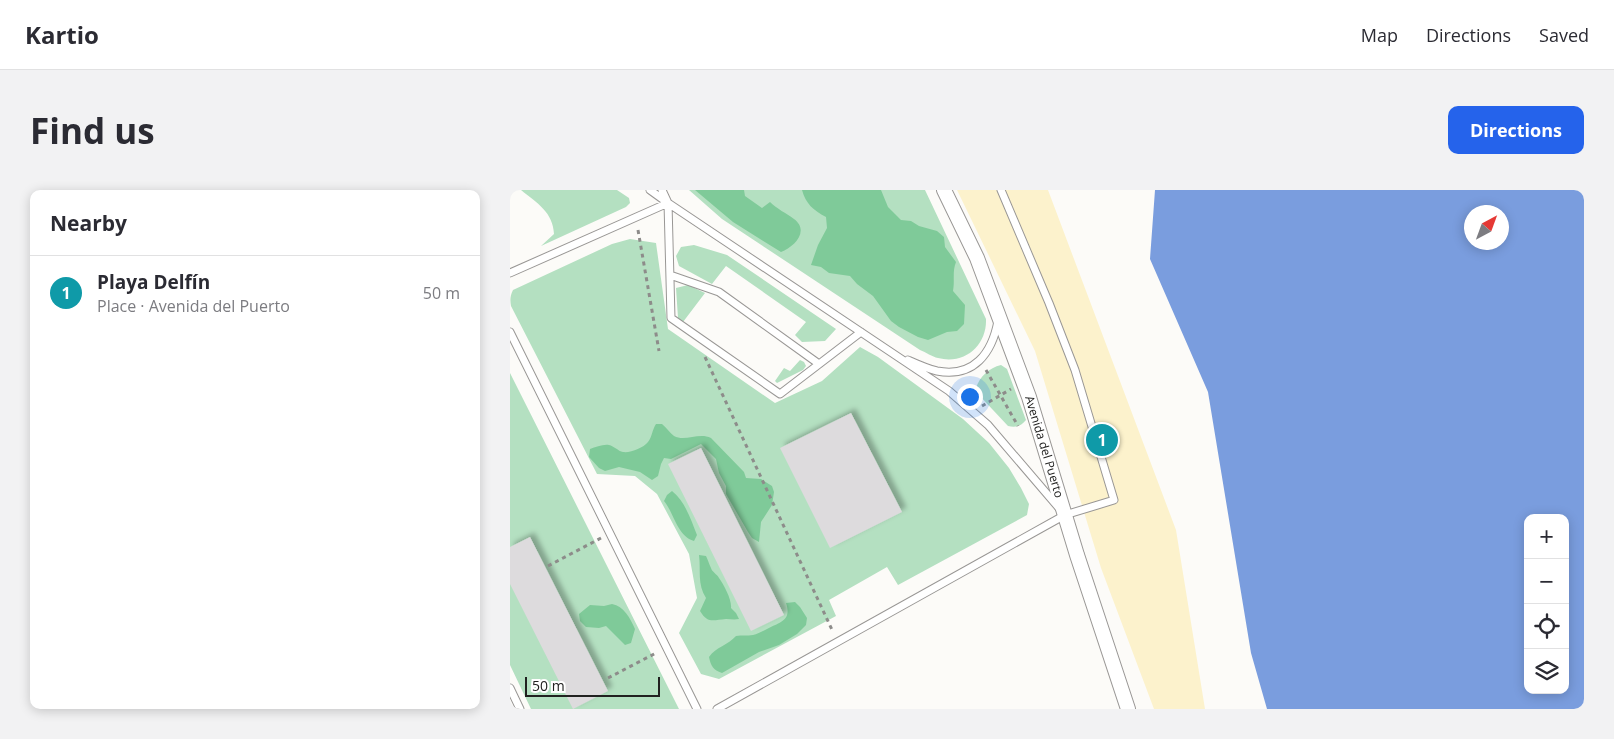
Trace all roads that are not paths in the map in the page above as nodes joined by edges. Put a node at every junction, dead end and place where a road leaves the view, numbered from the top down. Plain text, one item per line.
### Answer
1 (650, 190) edge
2 (662, 190) edge
3 (944, 190) edge
4 (1001, 190) edge
5 (668, 202) junction
6 (510, 273) edge
7 (670, 275) junction
8 (999, 318) junction
9 (510, 332) edge
10 (861, 332) junction
11 (893, 353) junction
12 (819, 364) junction
13 (1065, 515) junction
14 (510, 688) edge
15 (520, 709) edge
16 (697, 709) edge
17 (717, 709) edge
18 (1128, 709) edge

1 - 5 lane
2 - 5 lane
3 - 8 street, Avenida del Puerto
4 - 13 lane
5 - 6 lane
5 - 7 lane
5 - 10 lane
7 - 12 lane
7 - 12 lane
8 - 11 lane
8 - 13 street, Avenida del Puerto
9 - 16 lane
10 - 11 lane
10 - 12 lane
11 - 13 lane
13 - 17 lane
13 - 18 street, Avenida del Puerto
14 - 15 lane

